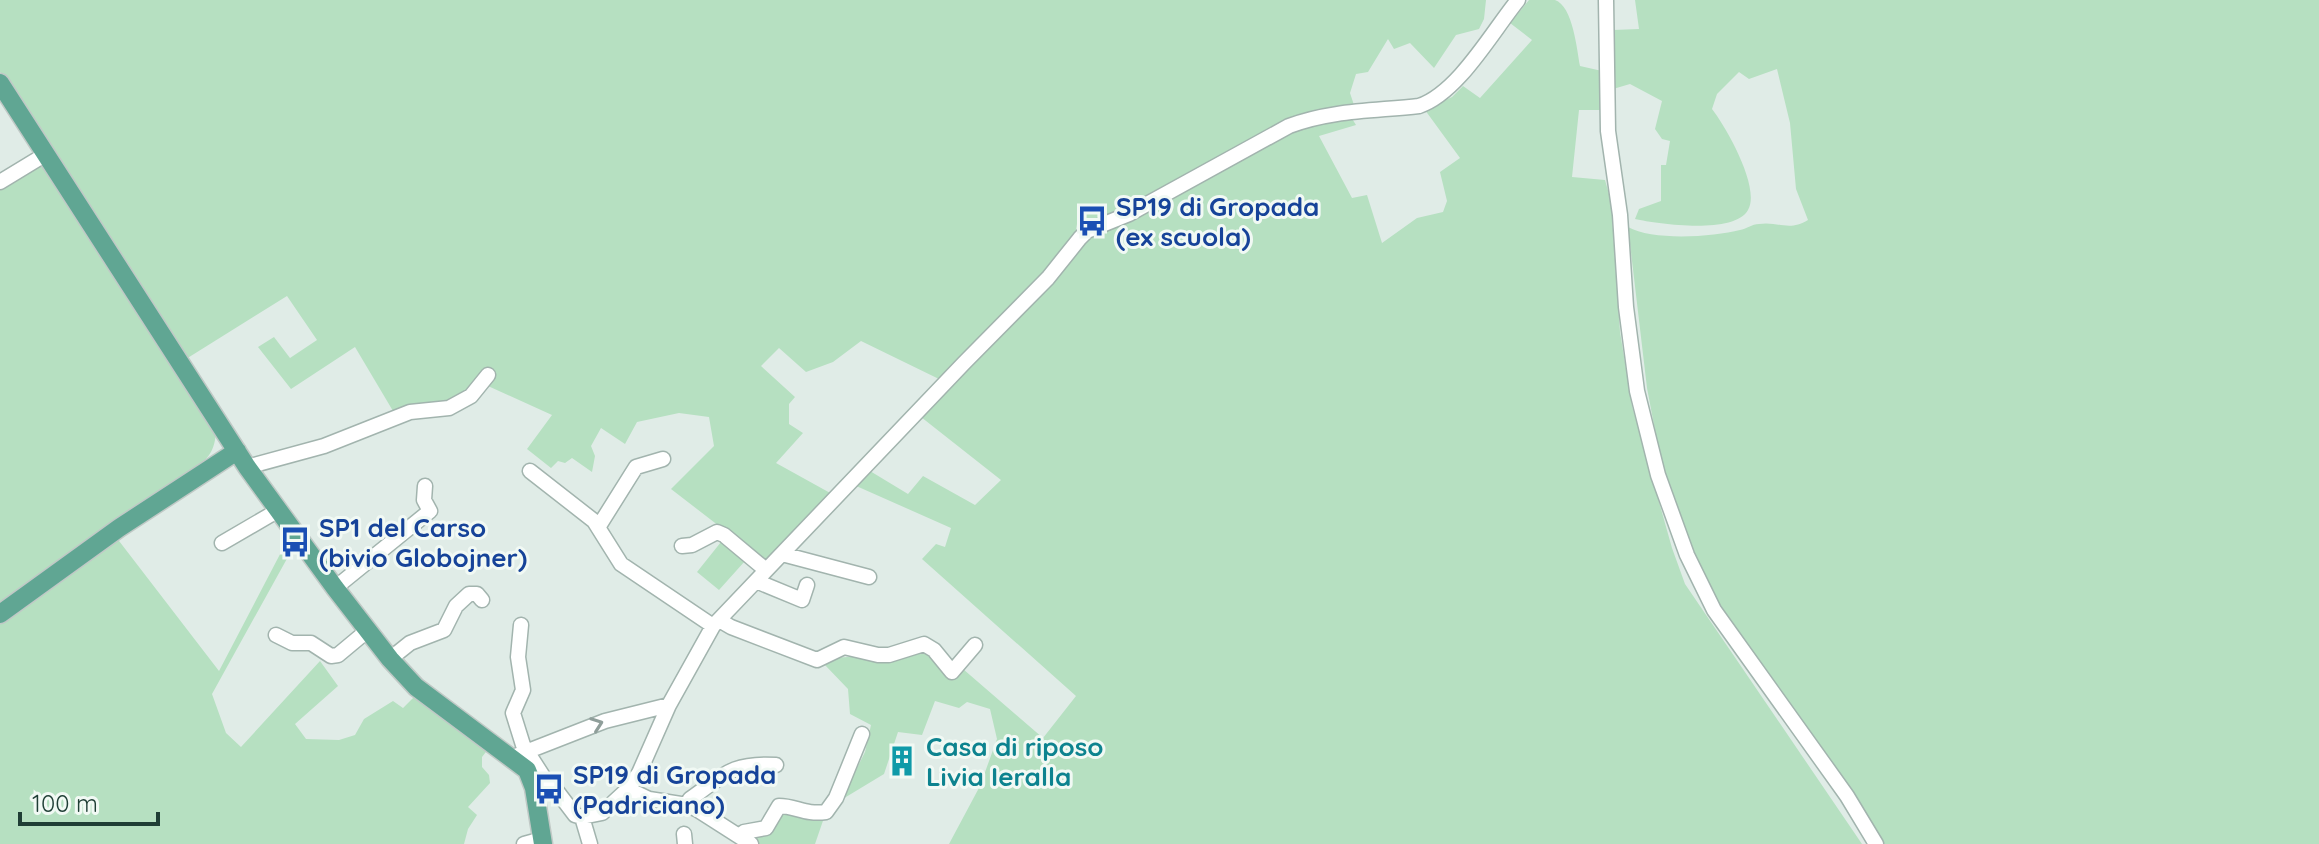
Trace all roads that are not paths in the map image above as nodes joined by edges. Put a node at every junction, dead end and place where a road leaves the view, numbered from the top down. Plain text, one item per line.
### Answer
1 (1518, 0) edge
2 (1606, 0) edge
3 (0, 83) edge
4 (46, 154) junction
5 (0, 182) edge
6 (488, 375) dead end
7 (222, 427) junction
8 (242, 459) junction
9 (663, 459) dead end
10 (530, 471) dead end
11 (202, 474) junction
12 (425, 486) dead end
13 (277, 511) junction
14 (599, 526) junction
15 (222, 543) dead end
16 (682, 546) dead end
17 (782, 554) junction
18 (761, 576) junction
19 (869, 577) dead end
20 (807, 585) dead end
21 (335, 588) junction
22 (482, 600) dead end
23 (0, 614) edge
24 (716, 623) junction
25 (521, 625) dead end
26 (368, 630) junction
27 (276, 635) dead end
28 (975, 645) dead end
29 (390, 659) junction
30 (669, 705) junction
31 (862, 734) dead end
32 (520, 754) junction
33 (776, 765) dead end
34 (541, 786) junction
35 (628, 789) junction
36 (687, 805) junction
37 (582, 817) junction
38 (746, 841) edge
39 (536, 842) edge
40 (590, 844) edge
41 (1876, 844) edge

1 - 17 street
2 - 41 street
3 - 4 main road
4 - 5 street
4 - 7 main road
6 - 8 street
7 - 8 main road
7 - 11 main road
8 - 11 main road
8 - 13 main road
9 - 14 street
10 - 14 street
11 - 23 main road
12 - 21 street
13 - 15 street
13 - 21 main road
14 - 24 street
16 - 18 street
17 - 18 street
17 - 19 street
18 - 20 street
18 - 24 street
21 - 26 main road
22 - 29 street
24 - 28 street
24 - 30 street
25 - 32 street
26 - 27 street
26 - 29 main road
29 - 32 main road
32 -> 30 street
30 - 35 street
31 - 38 street
32 - 34 main road
33 - 36 street
34 - 37 street
34 - 39 main road
35 - 36 street
35 - 37 street
36 - 38 street
37 - 40 street

